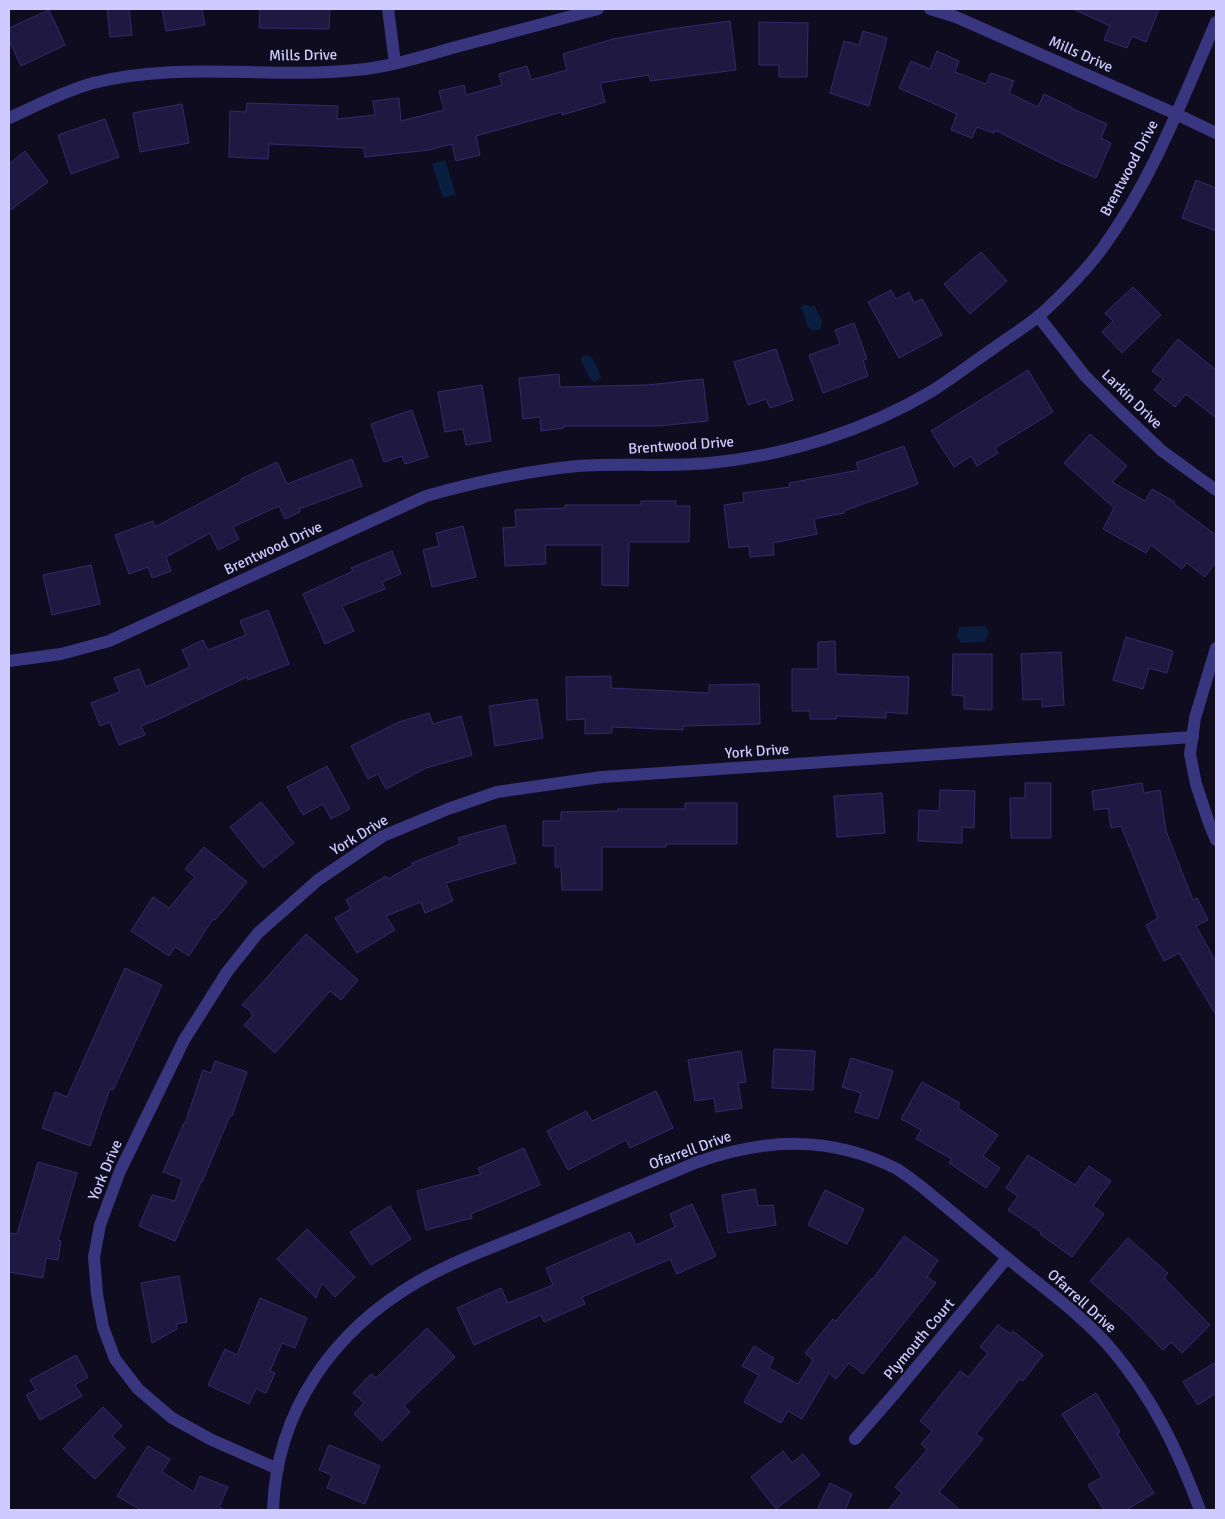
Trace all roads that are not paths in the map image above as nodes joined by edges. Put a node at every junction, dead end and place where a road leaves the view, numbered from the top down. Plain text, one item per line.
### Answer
1 (388, 9) edge
2 (598, 9) edge
3 (930, 9) edge
4 (1216, 22) edge
5 (395, 63) junction
6 (1176, 114) junction
7 (9, 118) edge
8 (1216, 133) edge
9 (1038, 316) junction
10 (1216, 490) edge
11 (1216, 648) edge
12 (9, 661) edge
13 (1192, 737) junction
14 (1216, 840) edge
15 (1007, 1258) junction
16 (855, 1439) dead end
17 (278, 1469) junction
18 (273, 1510) edge
19 (1200, 1510) edge

1 - 5 street
2 - 5 street, Mills Drive
3 - 6 street, Mills Drive
4 - 6 street, Brentwood Drive
5 - 7 street, Mills Drive
6 - 8 street, Mills Drive
6 - 9 street, Brentwood Drive
9 - 10 street, Larkin Drive
9 - 12 street, Brentwood Drive
11 - 13 street
13 - 14 street
13 - 17 street, York Drive
15 - 16 street, Plymouth Court
15 - 17 street, Ofarrell Drive
15 - 19 street, Ofarrell Drive
17 - 18 street, Ofarrell Drive

